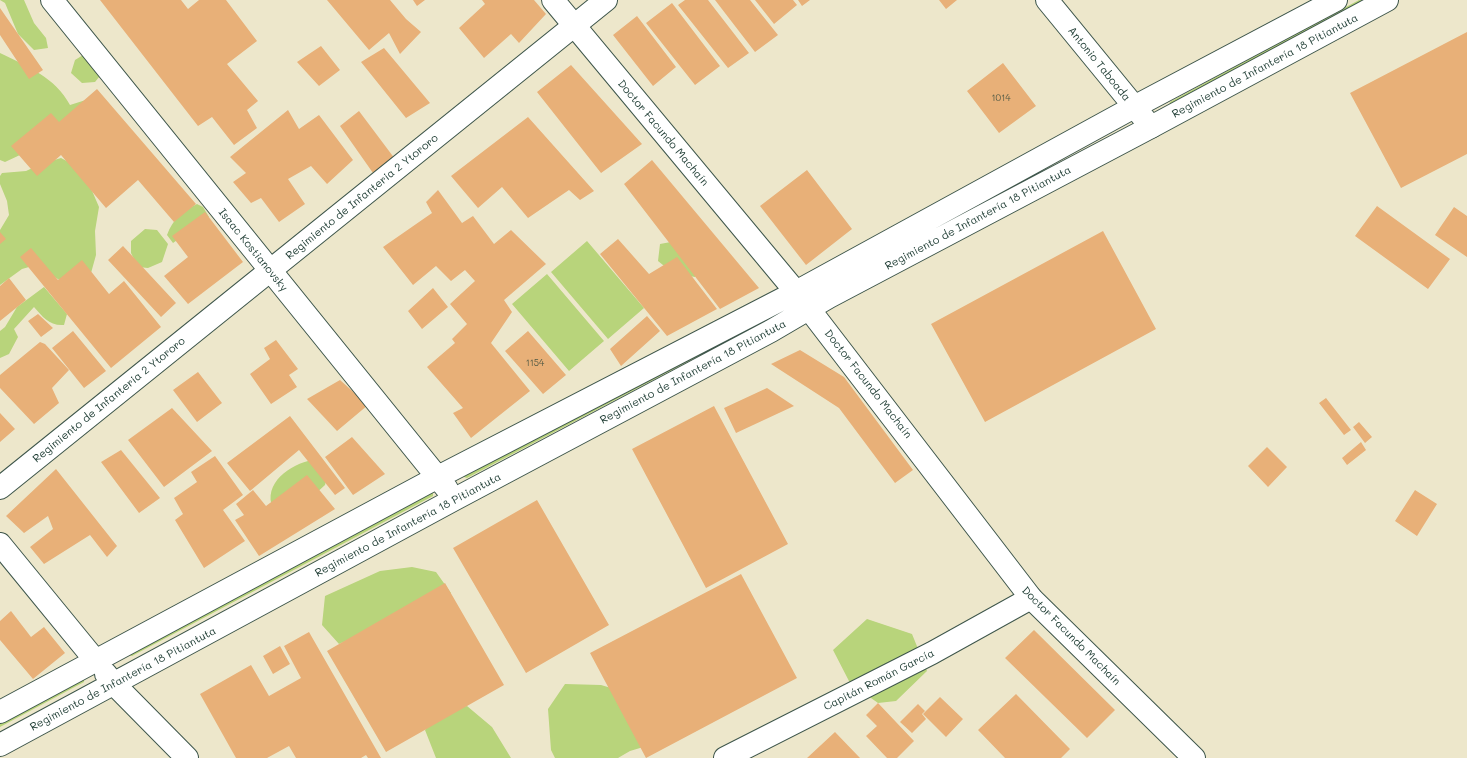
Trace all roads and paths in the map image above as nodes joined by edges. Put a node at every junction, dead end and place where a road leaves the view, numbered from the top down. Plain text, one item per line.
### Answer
1 (52, 0) edge
2 (553, 0) edge
3 (606, 0) edge
4 (1047, 0) edge
5 (1336, 0) edge
6 (1387, 0) edge
7 (574, 26) junction
8 (1134, 107) junction
9 (1151, 127) junction
10 (270, 271) junction
11 (802, 300) junction
12 (438, 477) junction
13 (0, 488) edge
14 (455, 499) junction
15 (0, 544) edge
16 (1031, 598) junction
17 (95, 660) junction
18 (114, 684) junction
19 (0, 712) edge
20 (0, 745) edge
21 (188, 758) edge
22 (724, 758) edge
23 (1194, 758) edge

1 - 10 main road, Isaac Kostianovsky
2 - 7 main road, Doctor Facundo Machaín
3 - 7 main road, Regimiento de Infanteria 2 Ytororo
4 - 8 main road, Antonio Taboada
5 - 8 main road, Regimiento de Infantería 18 Pitiantuta
6 - 9 main road, Regimiento de Infantería 18 Pitiantuta
7 - 10 main road, Regimiento de Infanteria 2 Ytororo
7 - 11 main road, Doctor Facundo Machaín
8 - 9 main road, Antonio Taboada
8 - 11 main road, Regimiento de Infantería 18 Pitiantuta
9 - 11 main road, Regimiento de Infantería 18 Pitiantuta
10 - 12 main road, Isaac Kostianovsky
10 - 13 main road, Regimiento de Infanteria 2 Ytororo
11 - 12 main road, Regimiento de Infantería 18 Pitiantuta
11 - 14 main road, Regimiento de Infantería 18 Pitiantuta
11 - 16 main road, Doctor Facundo Machaín
12 - 14 main road, Isaac Kostianovsky
12 - 17 main road, Regimiento de Infantería 18 Pitiantuta
14 - 18 main road, Regimiento de Infantería 18 Pitiantuta
15 - 17 main road
16 - 22 main road, Capitán Román García
16 - 23 main road, Doctor Facundo Machaín
17 - 18 main road
17 - 19 main road, Regimiento de Infantería 18 Pitiantuta
18 - 20 main road, Regimiento de Infantería 18 Pitiantuta
18 - 21 main road

